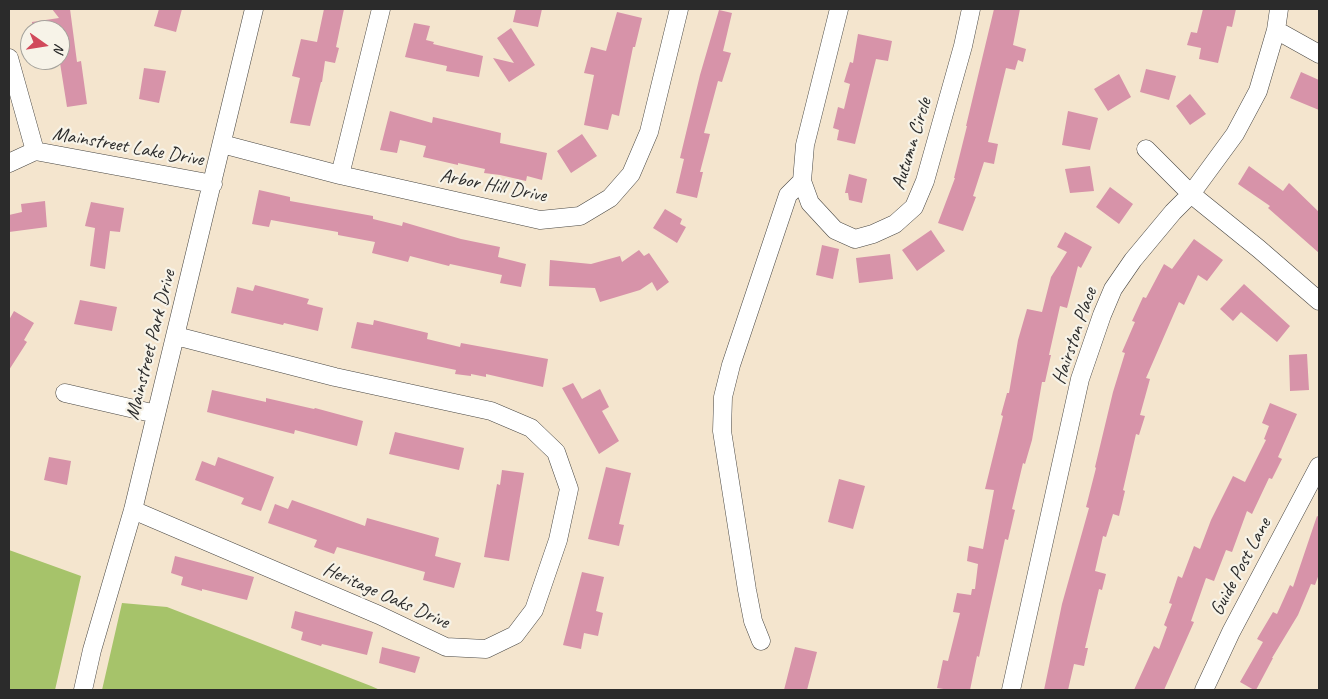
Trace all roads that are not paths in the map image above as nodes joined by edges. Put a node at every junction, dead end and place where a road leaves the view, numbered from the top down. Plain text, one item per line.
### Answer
1 (254, 9) edge
2 (381, 9) edge
3 (679, 9) edge
4 (840, 9) edge
5 (971, 9) edge
6 (1278, 9) edge
7 (1276, 30) junction
8 (1319, 54) edge
9 (9, 58) edge
10 (222, 144) junction
11 (1146, 148) dead end
12 (35, 151) junction
13 (9, 163) edge
14 (340, 175) junction
15 (802, 181) junction
16 (213, 184) junction
17 (1191, 194) junction
18 (1319, 301) edge
19 (176, 336) junction
20 (65, 393) dead end
21 (156, 414) junction
22 (1319, 466) edge
23 (133, 510) junction
24 (760, 642) dead end
25 (82, 690) edge
26 (1010, 690) edge
27 (1204, 690) edge

1 - 10 street, Mainstreet Park Drive
2 - 14 street
3 - 14 street, Arbor Hill Drive
4 - 15 street, Autumn Circle
5 - 15 street, Autumn Circle
6 - 7 street, Hairston Place
7 - 8 street
7 - 17 street, Hairston Place
9 - 12 street
10 - 14 street, Arbor Hill Drive
10 - 16 street, Mainstreet Park Drive
11 - 17 street
12 - 13 street, Mainstreet Lake Drive
12 - 16 street, Mainstreet Lake Drive
15 - 24 street
16 - 19 street, Mainstreet Park Drive
17 - 18 street
17 - 26 street, Hairston Place
19 - 21 street, Mainstreet Park Drive
19 - 23 street, Heritage Oaks Drive
20 - 21 street
21 - 23 street, Mainstreet Park Drive
22 - 27 street, Guide Post Lane
23 - 25 street, Mainstreet Park Drive

